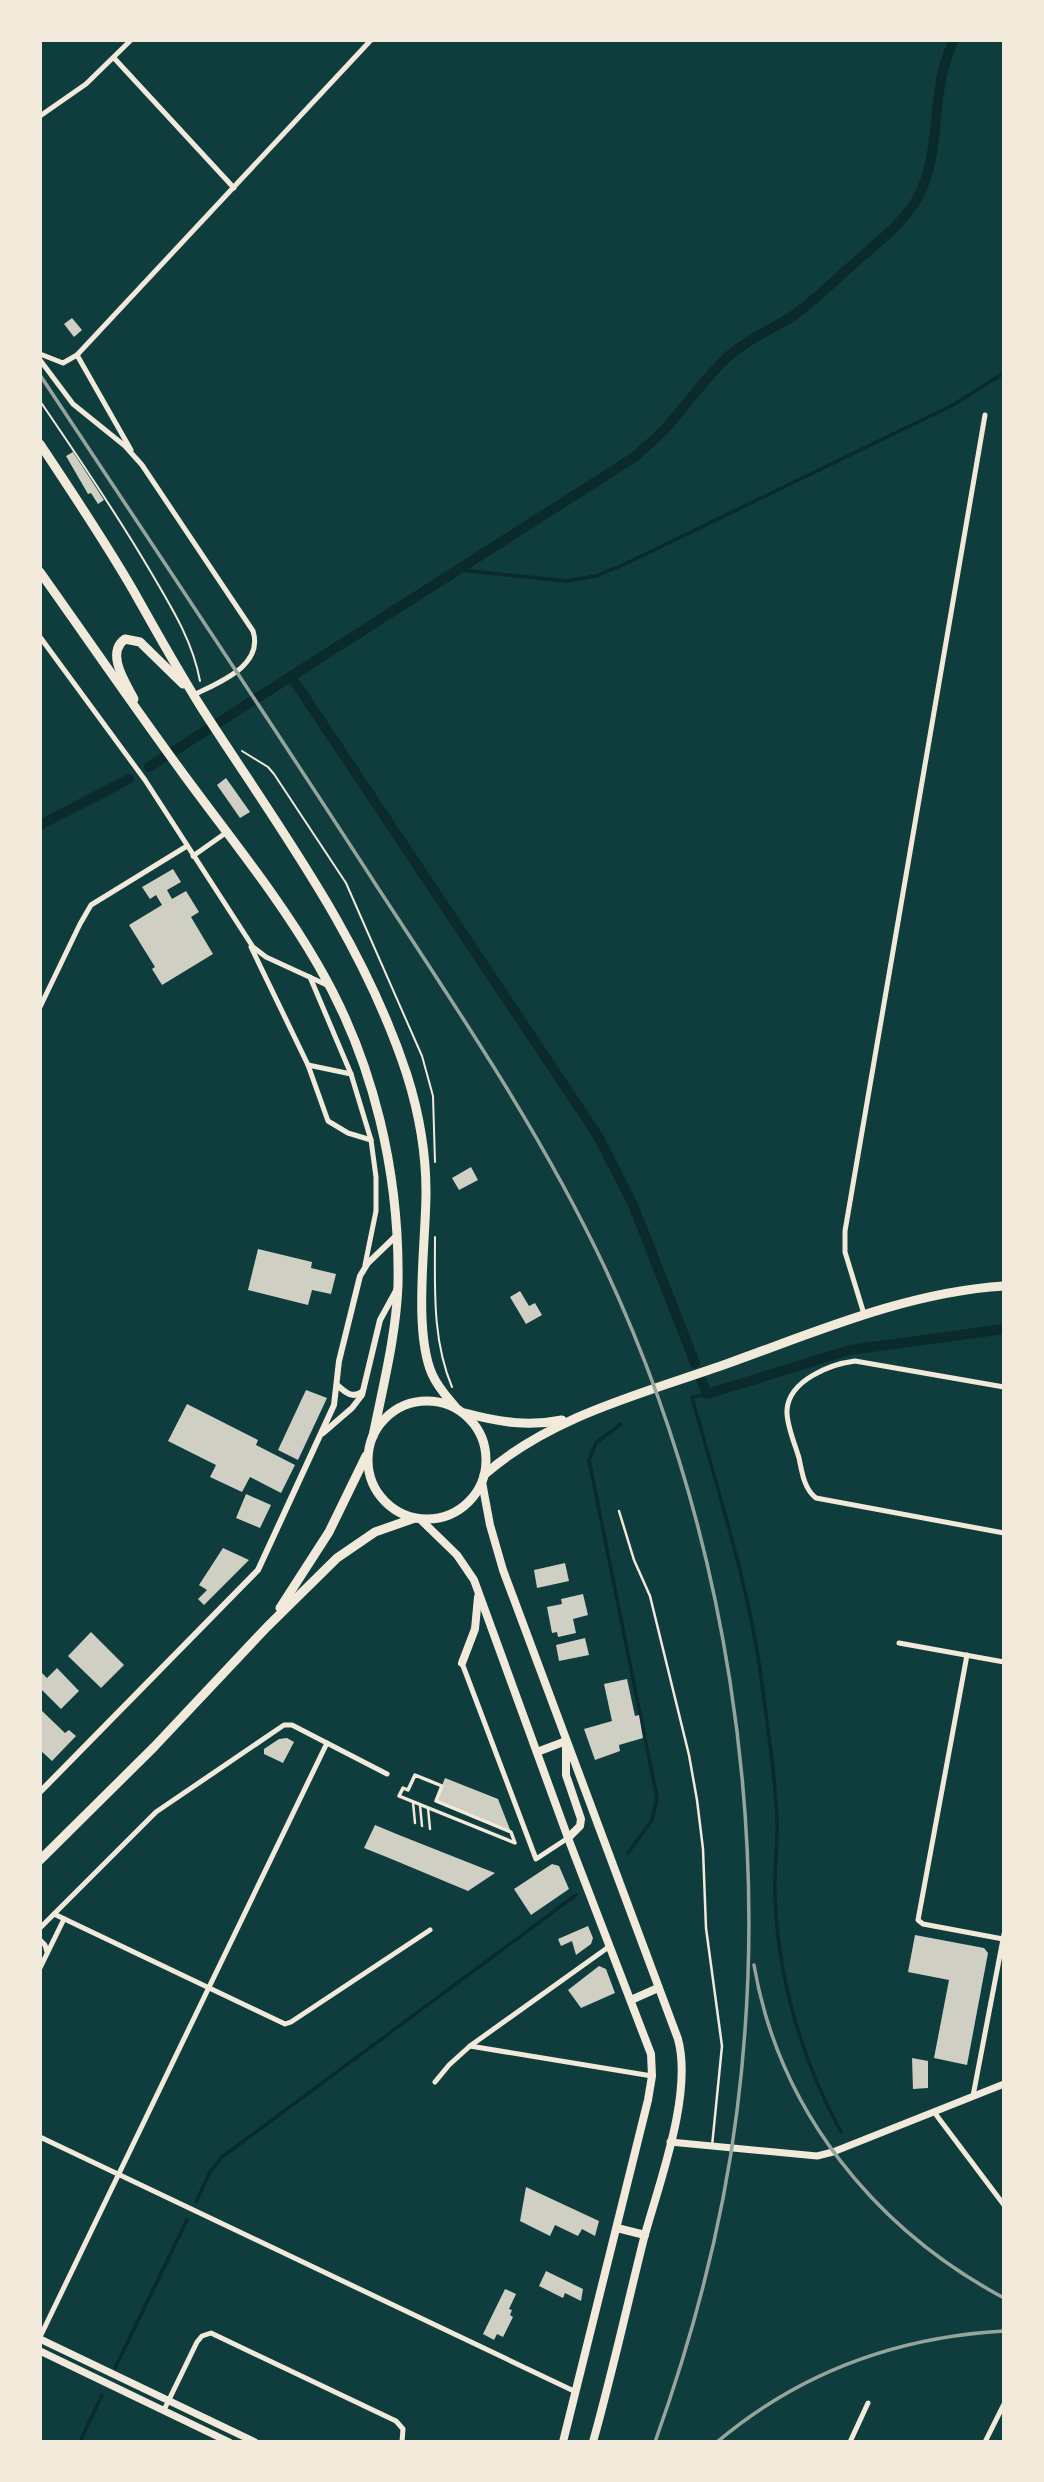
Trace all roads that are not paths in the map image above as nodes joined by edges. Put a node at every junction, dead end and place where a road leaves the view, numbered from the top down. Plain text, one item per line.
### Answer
1 (131, 40) edge
2 (371, 40) edge
3 (114, 58) junction
4 (40, 116) edge
5 (234, 188) junction
6 (40, 354) edge
7 (78, 355) junction
8 (40, 360) edge
9 (985, 415) dead end
10 (40, 444) edge
11 (133, 455) junction
12 (40, 572) edge
13 (40, 637) edge
14 (198, 693) junction
15 (145, 722) junction
16 (227, 832) junction
17 (187, 846) junction
18 (193, 856) junction
19 (248, 940) junction
20 (310, 978) junction
21 (330, 987) junction
22 (40, 1007) edge
23 (308, 1065) junction
24 (351, 1074) junction
25 (371, 1140) junction
26 (396, 1236) junction
27 (364, 1269) junction
28 (1004, 1286) edge
29 (397, 1287) junction
30 (864, 1314) junction
31 (337, 1385) junction
32 (1004, 1387) edge
33 (366, 1388) junction
34 (460, 1411) junction
35 (574, 1418) junction
36 (321, 1434) junction
37 (373, 1436) junction
38 (370, 1447) junction
39 (483, 1478) junction
40 (619, 1511) dead end
41 (418, 1519) junction
42 (1004, 1533) edge
43 (474, 1580) junction
44 (267, 1627) junction
45 (900, 1643) dead end
46 (967, 1655) junction
47 (1004, 1662) edge
48 (462, 1663) joint
49 (566, 1741) junction
50 (327, 1744) junction
51 (537, 1752) junction
52 (387, 1774) dead end
53 (40, 1792) edge
54 (413, 1801) junction
55 (420, 1804) junction
56 (428, 1807) junction
57 (415, 1824) dead end
58 (422, 1826) dead end
59 (430, 1829) dead end
60 (568, 1838) junction
61 (40, 1860) edge
62 (54, 1914) junction
63 (64, 1919) junction
64 (40, 1928) edge
65 (430, 1930) dead end
66 (1003, 1937) edge
67 (40, 1940) edge
68 (610, 1946) junction
69 (46, 1956) junction
70 (40, 1968) edge
71 (658, 1988) junction
72 (208, 1989) junction
73 (631, 2000) junction
74 (470, 2046) junction
75 (652, 2076) junction
76 (435, 2082) dead end
77 (1004, 2084) edge
78 (973, 2096) junction
79 (934, 2112) junction
80 (40, 2137) edge
81 (670, 2142) junction
82 (712, 2146) junction
83 (119, 2175) junction
84 (1004, 2205) edge
85 (617, 2228) junction
86 (645, 2235) junction
87 (40, 2338) edge
88 (40, 2351) edge
89 (576, 2392) junction
90 (169, 2400) junction
91 (868, 2403) dead end
92 (1004, 2404) edge
93 (164, 2410) junction
94 (229, 2442) edge
95 (255, 2442) edge
96 (402, 2442) edge
97 (563, 2442) edge
98 (593, 2442) edge
99 (850, 2442) edge
100 (985, 2442) edge

1 - 3 street
2 - 5 street
3 - 4 street
3 - 5 street
5 - 7 street
6 - 7 street
7 - 11 street
8 - 11 street
9 - 30 street
10 - 14 highway
11 - 14 street
12 - 15 highway
13 - 17 street
14 - 15 highway
14 - 34 highway
15 - 16 highway
16 - 18 street
16 - 21 highway
17 - 18 street
17 - 22 street
18 - 19 street
19 - 20 street
19 - 23 street
20 - 21 street
20 - 24 street
21 - 26 highway
23 - 24 street
23 - 25 street
24 - 25 street
25 - 27 street
26 - 27 street
26 - 29 highway
27 - 31 street
28 - 30 highway
29 - 33 street
29 - 37 highway
30 - 35 highway
31 - 33 street
31 - 36 street
32 - 42 street
33 - 36 street
34 - 35 highway
34 - 37 highway
34 - 39 highway
35 - 39 highway
36 - 53 street
37 - 38 highway
38 - 41 highway
38 - 44 highway
39 - 41 highway
39 - 49 main road
40 - 82 lane
41 - 43 main road
41 - 44 highway
43 - 48 main road
43 - 51 main road
44 - 61 highway
45 - 46 street
46 - 47 street
46 - 66 street
48 - 60 street
49 - 51 main road
49 - 60 main road
49 - 71 main road
50 - 52 street
50 - 62 street
50 - 72 street
51 - 60 main road
54 - 55 street
54 - 56 street
54 - 57 lane
55 - 56 street
55 - 58 lane
56 - 59 lane
60 - 68 main road
62 - 63 street
62 - 64 street
63 - 69 street
63 - 72 street
65 - 72 street
66 - 78 street
67 - 69 street
68 - 73 main road
68 - 74 street
69 - 70 street
71 - 73 main road
71 - 81 main road
72 - 83 street
73 - 75 main road
74 - 75 street
74 - 76 street
75 - 85 main road
77 - 78 main road
78 - 79 main road
79 - 82 main road
79 - 84 street
80 - 83 street
81 - 82 main road
81 - 86 main road
83 - 87 street
83 - 89 street
85 - 86 main road
85 - 89 main road
86 - 98 main road
87 - 90 main road
88 - 93 main road
89 - 97 main road
90 - 93 street
90 - 95 main road
90 - 96 street
91 - 99 street
92 - 100 street
93 - 94 main road

